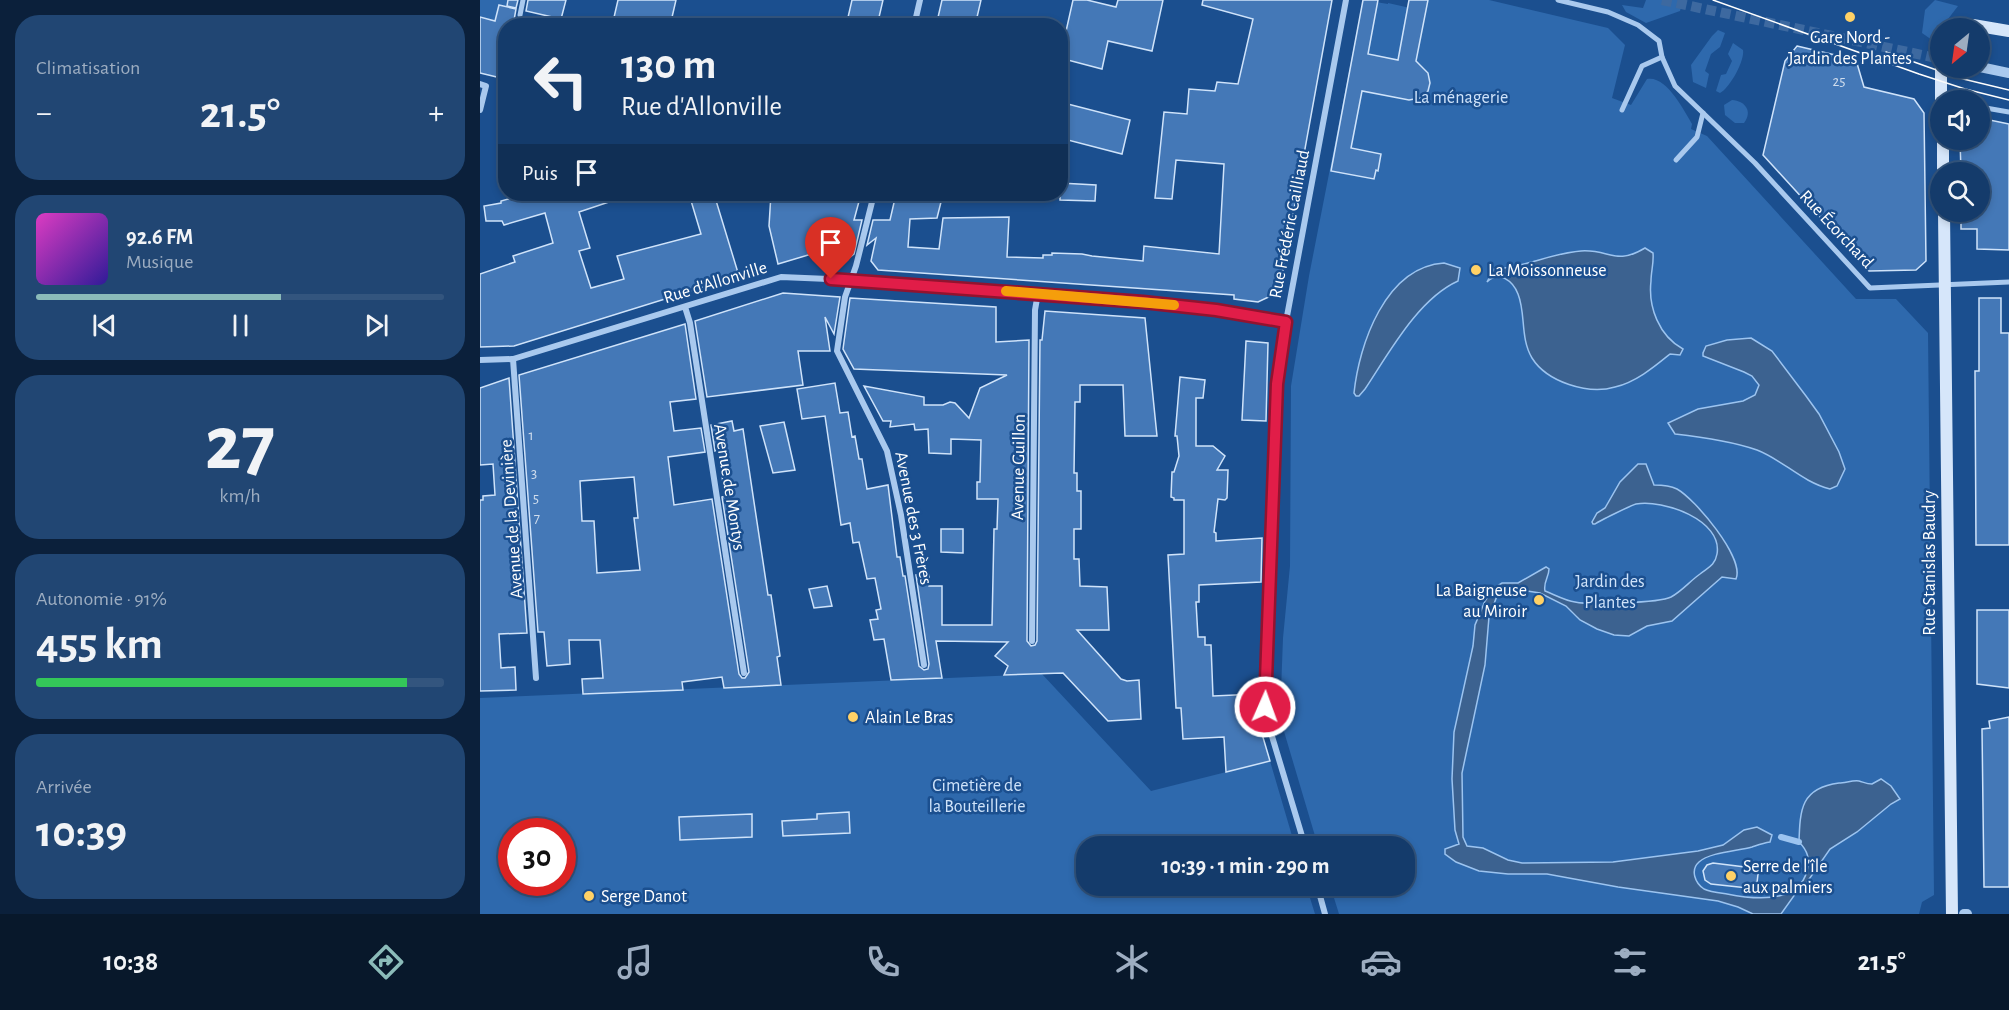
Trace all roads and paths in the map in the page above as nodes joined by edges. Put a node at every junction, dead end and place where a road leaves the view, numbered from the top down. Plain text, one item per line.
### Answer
1 (523, 0) edge
2 (920, 0) edge
3 (1346, 0) edge
4 (1558, 0) edge
5 (520, 15) dead end
6 (916, 18) edge
7 (1990, 28) edge
8 (2009, 31) edge
9 (1662, 57) junction
10 (1990, 69) edge
11 (2009, 73) edge
12 (480, 84) edge
13 (1990, 108) edge
14 (480, 110) edge
15 (1622, 110) dead end
16 (2009, 112) edge
17 (1703, 113) junction
18 (1676, 160) dead end
19 (872, 201) edge
20 (1944, 222) edge
21 (852, 280) junction
22 (2009, 282) edge
23 (1944, 285) junction
24 (1038, 293) junction
25 (685, 307) junction
26 (1286, 322) junction
27 (513, 359) junction
28 (480, 360) edge
29 (1032, 641) dead end
30 (924, 665) dead end
31 (744, 673) dead end
32 (536, 678) dead end
33 (1302, 836) edge
34 (1320, 896) edge
35 (1325, 914) edge
36 (1952, 914) edge

1 - 5 street
2 - 6 street
3 - 26 street, Rue Frédéric Cailliaud
4 - 9 street, Rue Écorchard
7 - 8 main road
9 - 15 street
9 - 17 street, Rue Écorchard
10 - 11 street
12 - 14 street
13 - 16 street
17 - 18 street
17 - 23 street, Rue Écorchard
19 - 21 street, Avenue des 3 Frères
20 - 23 main road, Rue Stanislas Baudry
21 - 24 street, Rue d'Allonville
21 - 25 street, Rue d'Allonville
21 - 30 street, Avenue des 3 Frères
22 - 23 street, Rue Écorchard
23 - 36 main road, Rue Stanislas Baudry
24 - 26 street, Rue d'Allonville
24 - 29 street, Avenue Guillon
25 - 27 street, Rue d'Allonville
25 - 31 street, Avenue de Montys
26 - 33 street, Rue Frédéric Cailliaud
27 - 28 street, Rue d'Allonville
27 - 32 street, Avenue de la Devinière
34 - 35 street

